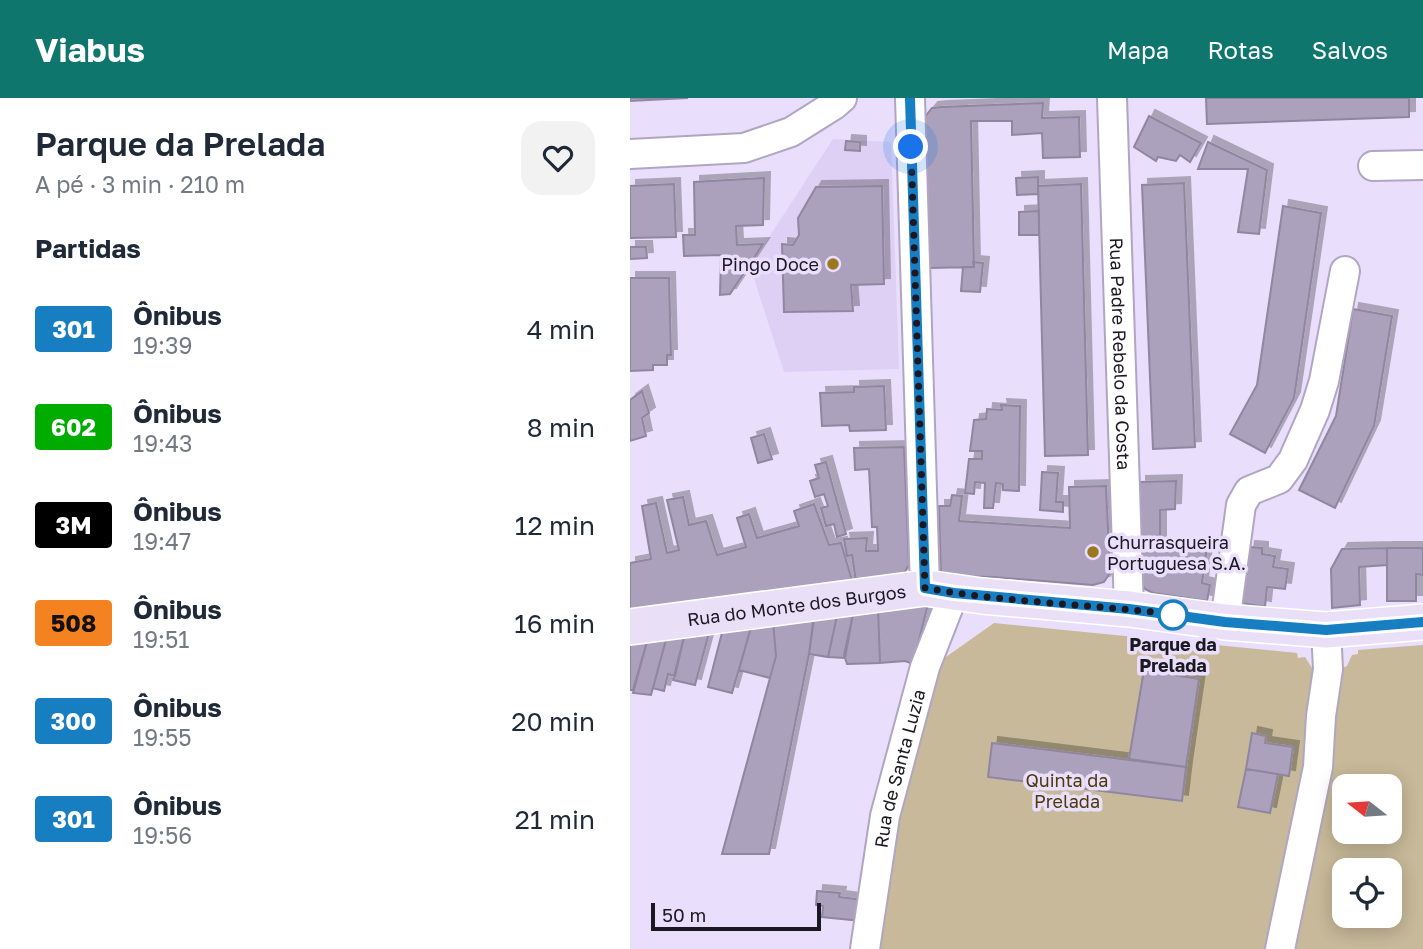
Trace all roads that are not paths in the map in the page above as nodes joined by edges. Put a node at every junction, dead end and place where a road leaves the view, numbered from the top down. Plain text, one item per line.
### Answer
1 (842, 98) edge
2 (910, 98) edge
3 (1112, 98) edge
4 (630, 154) edge
5 (1423, 165) edge
6 (1373, 166) dead end
7 (1345, 271) dead end
8 (939, 590) junction
9 (1129, 609) junction
10 (1225, 622) junction
11 (1423, 622) edge
12 (630, 627) edge
13 (1326, 630) junction
14 (865, 949) edge
15 (1280, 949) edge

1 - 4 street
2 - 8 street, Rua de Santa Luzia
3 - 9 street, Rua Padre Rebelo da Costa
5 - 6 street
7 - 10 street
8 - 9 main road, Rua do Monte dos Burgos
8 - 12 main road, Rua do Monte dos Burgos
8 - 14 street, Rua de Santa Luzia
9 - 10 main road, Rua do Monte dos Burgos
10 - 13 main road, Rua do Monte dos Burgos
11 - 13 main road, Rua do Monte dos Burgos
13 - 15 street

